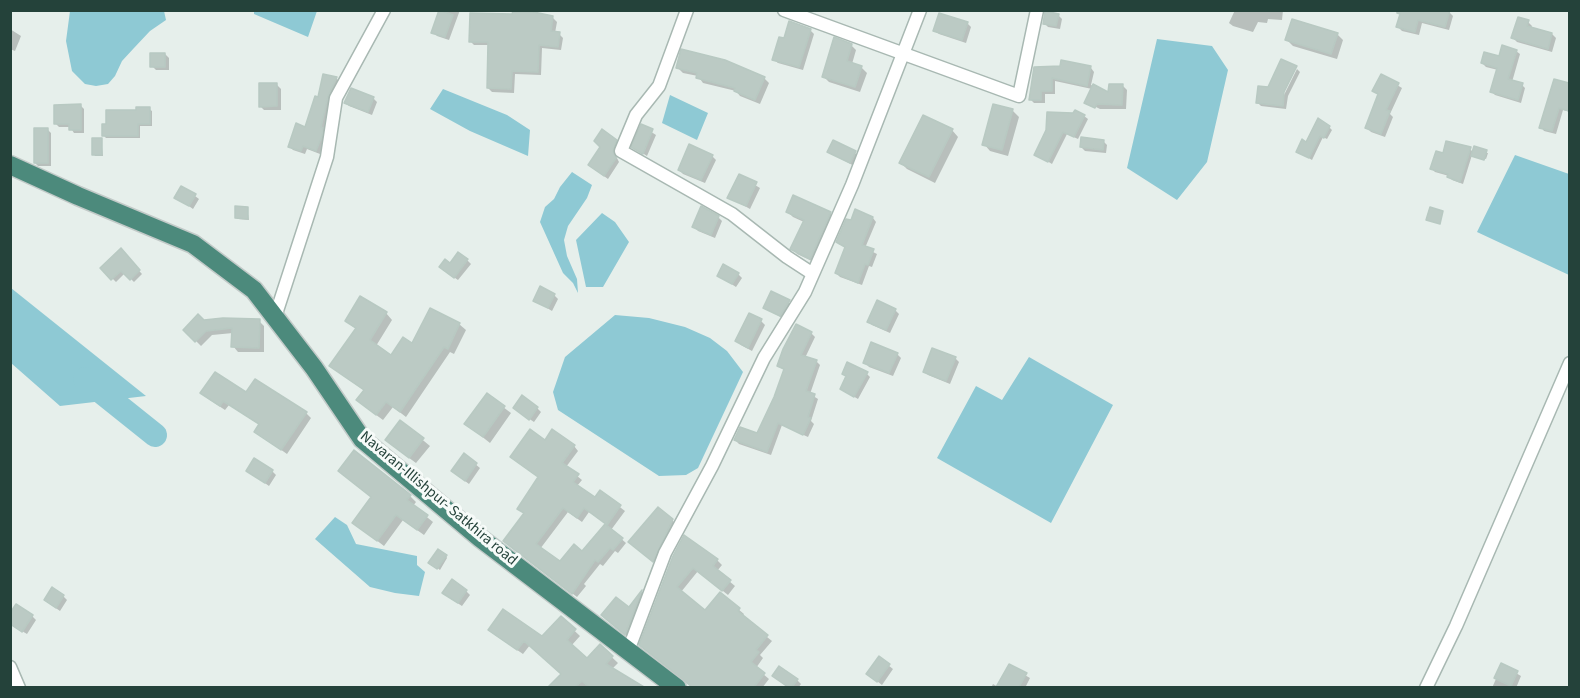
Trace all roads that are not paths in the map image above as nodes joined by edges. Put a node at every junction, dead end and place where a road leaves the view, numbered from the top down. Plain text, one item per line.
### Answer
1 (384, 10) edge
2 (687, 10) edge
3 (784, 10) edge
4 (920, 10) edge
5 (1037, 10) edge
6 (904, 53) junction
7 (10, 165) edge
8 (813, 274) junction
9 (275, 317) junction
10 (1569, 363) edge
11 (628, 651) junction
12 (10, 666) edge
13 (18, 687) edge
14 (676, 687) edge
15 (1426, 687) edge

1 - 9 street
2 - 8 street
3 - 6 street
4 - 6 street
5 - 6 street
6 - 8 street
7 - 9 highway, Navaran-Illishpur- Satkhira road
8 - 11 street
9 - 11 highway, Navaran-Illishpur- Satkhira road
10 - 15 street
11 - 14 highway, Navaran-Illishpur- Satkhira road
12 - 13 street

